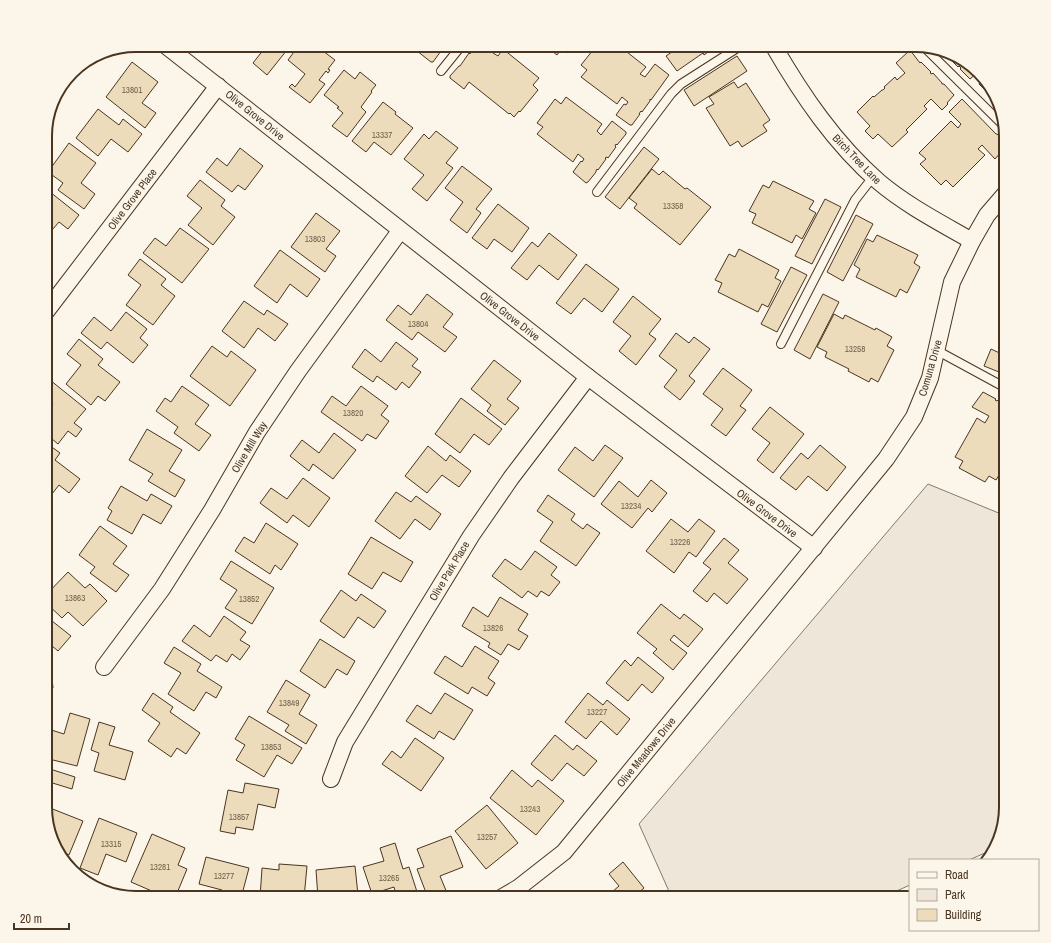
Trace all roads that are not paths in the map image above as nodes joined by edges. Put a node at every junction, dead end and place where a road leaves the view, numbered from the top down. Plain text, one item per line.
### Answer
1 (174, 52) edge
2 (456, 52) edge
3 (731, 52) edge
4 (777, 52) edge
5 (931, 54) edge
6 (441, 71) dead end
7 (218, 86) junction
8 (997, 119) edge
9 (873, 177) junction
10 (597, 192) dead end
11 (999, 201) edge
12 (400, 231) junction
13 (972, 241) junction
14 (52, 304) edge
15 (781, 344) dead end
16 (936, 350) junction
17 (588, 377) junction
18 (999, 384) edge
19 (814, 548) junction
20 (104, 667) dead end
21 (331, 778) dead end
22 (513, 891) edge

1 - 7 street, Olive Grove Drive
2 - 6 lane
3 - 10 lane
4 - 9 street, Birch Tree Lane
5 - 8 lane
7 - 12 street, Olive Grove Drive
7 - 14 street, Olive Grove Place
9 - 13 street, Birch Tree Lane
9 - 15 lane
11 - 13 street, Comuna Drive
12 - 17 street, Olive Grove Drive
12 - 20 street, Olive Mill Way
13 - 16 street, Comuna Drive
16 - 18 lane
16 - 19 street, Comuna Drive
17 - 19 street, Olive Grove Drive
17 - 21 street, Olive Park Place
19 - 22 street, Olive Meadows Drive

